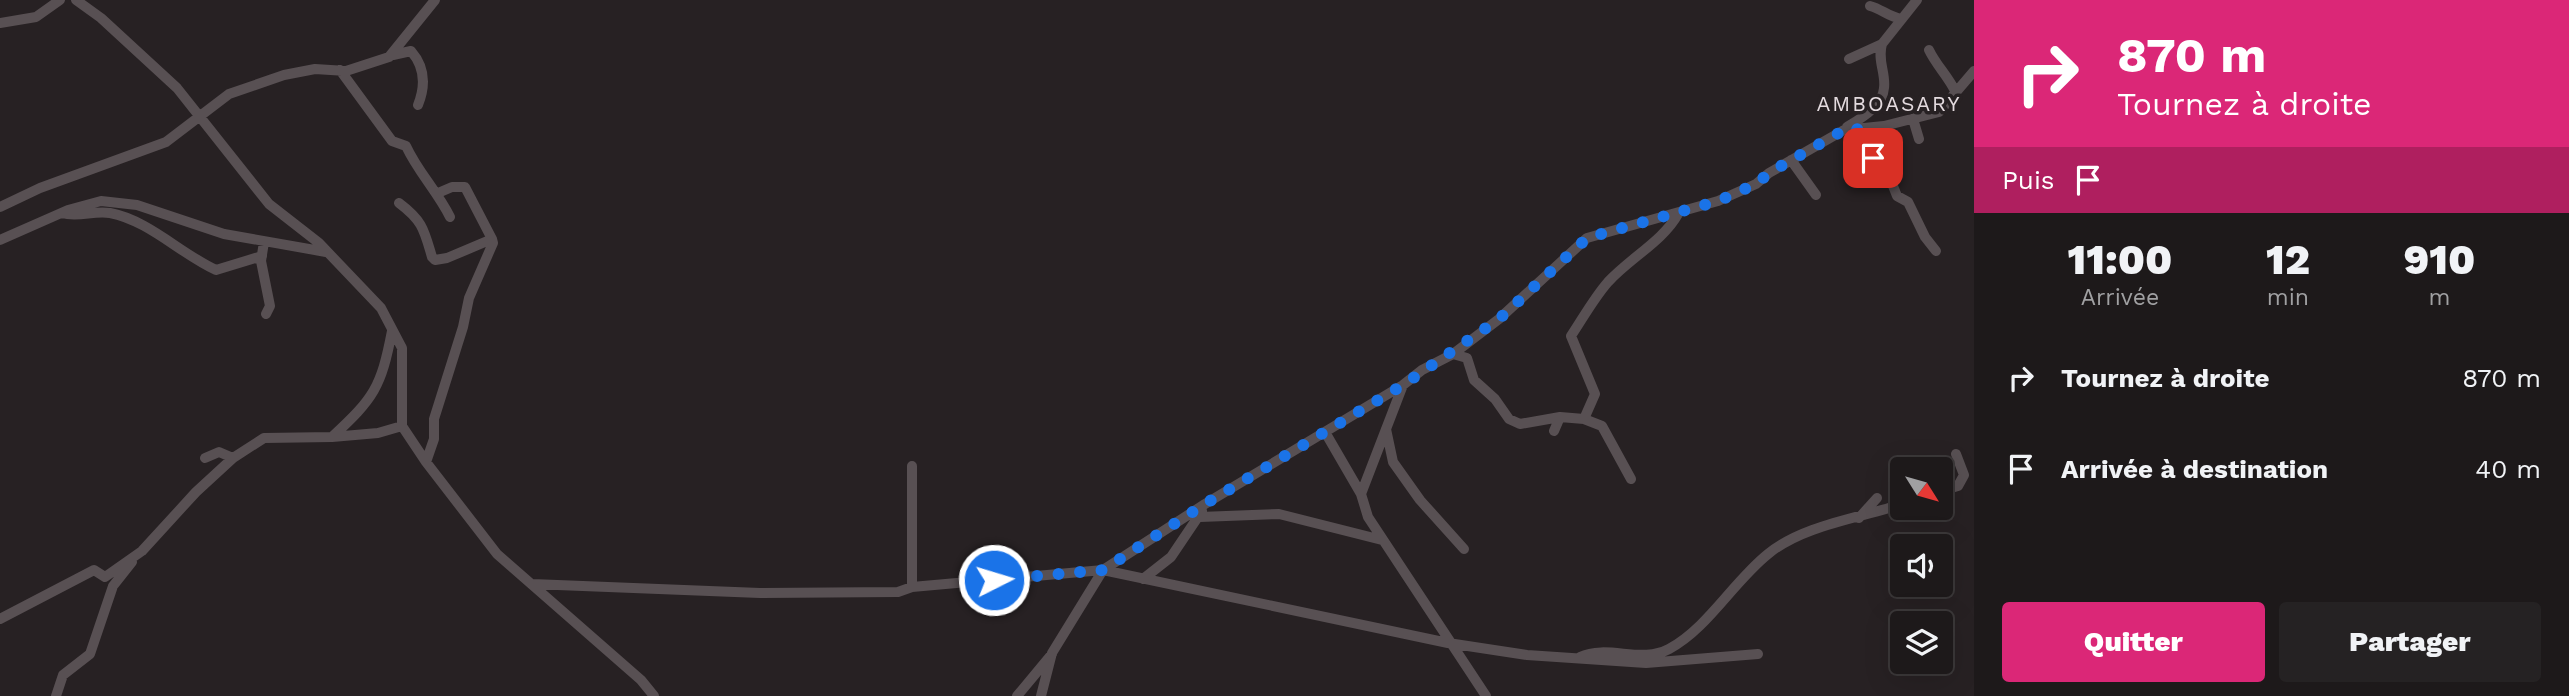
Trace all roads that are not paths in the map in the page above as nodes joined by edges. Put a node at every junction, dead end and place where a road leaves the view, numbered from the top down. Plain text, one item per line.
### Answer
1 (60, 0) edge
2 (76, 0) edge
3 (435, 0) edge
4 (1917, 0) edge
5 (1870, 6) dead end
6 (1902, 19) junction
7 (0, 23) edge
8 (1882, 44) junction
9 (1929, 50) dead end
10 (389, 57) junction
11 (1849, 59) dead end
12 (340, 70) junction
13 (1974, 71) edge
14 (1951, 102) junction
15 (418, 105) dead end
16 (202, 116) junction
17 (1913, 118) junction
18 (1857, 128) junction
19 (1844, 130) junction
20 (1919, 139) dead end
21 (1791, 160) junction
22 (439, 193) junction
23 (1816, 195) dead end
24 (399, 203) dead end
25 (0, 207) edge
26 (61, 213) junction
27 (1678, 214) junction
28 (450, 217) dead end
29 (492, 239) junction
30 (0, 240) edge
31 (264, 242) junction
32 (1936, 251) dead end
33 (326, 252) junction
34 (262, 256) junction
35 (266, 314) dead end
36 (393, 330) junction
37 (1453, 354) junction
38 (1403, 385) junction
39 (1560, 416) junction
40 (1584, 419) junction
41 (402, 426) junction
42 (1385, 427) junction
43 (1554, 430) dead end
44 (1325, 432) junction
45 (332, 437) junction
46 (1956, 454) dead end
47 (205, 458) dead end
48 (233, 458) junction
49 (426, 462) junction
50 (912, 466) dead end
51 (1631, 478) dead end
52 (1953, 487) edge
53 (1361, 494) junction
54 (1877, 499) dead end
55 (1205, 504) junction
56 (1890, 508) edge
57 (1199, 517) junction
58 (1858, 519) junction
59 (1382, 540) junction
60 (1464, 549) dead end
61 (142, 551) junction
62 (1103, 570) junction
63 (1143, 579) junction
64 (532, 584) junction
65 (912, 587) junction
66 (0, 619) edge
67 (1448, 643) junction
68 (1052, 653) junction
69 (1758, 654) dead end
70 (1576, 658) junction
71 (56, 696) edge
72 (654, 696) edge
73 (1017, 696) edge
74 (1041, 696) edge
75 (1486, 696) edge

1 - 7 street
2 - 16 street
3 - 10 street
4 - 6 street
5 - 6 street
6 - 8 street
8 - 11 street
8 - 19 street
9 - 14 street
10 - 12 street
10 - 15 street
12 - 16 street
12 - 22 street
13 - 14 street
14 - 17 street
16 - 25 street
16 - 33 street
17 - 18 street
17 - 20 street
18 - 19 street
18 - 32 street
19 - 21 street
21 - 23 street
21 - 27 street
22 - 28 street
22 - 29 street
24 - 29 street
26 - 30 street
26 - 31 street
26 - 34 street
27 - 37 street
27 - 40 street
29 - 49 street
31 - 33 street
31 - 34 street
33 - 36 street
34 - 35 street
36 - 41 street
36 - 45 street
37 - 38 street
37 - 39 street
38 - 42 street
38 - 44 street
39 - 40 street
39 - 43 street
40 - 51 street
41 - 45 street
41 - 49 street
42 - 53 street
42 - 60 street
44 - 53 street
44 - 55 street
45 - 48 street
46 - 52 street
47 - 48 street
48 - 61 street
49 - 64 street
50 - 65 street
53 - 59 street
54 - 58 street
55 - 57 street
55 - 62 street
56 - 58 street
57 - 59 street
57 - 63 street
58 - 70 street
59 - 67 street
61 - 66 street
61 - 71 street
62 - 63 street
62 - 65 street
62 - 68 street
63 - 67 street
64 - 65 street
64 - 72 street
67 - 70 street
67 - 75 street
68 - 73 street
68 - 74 street
69 - 70 street

